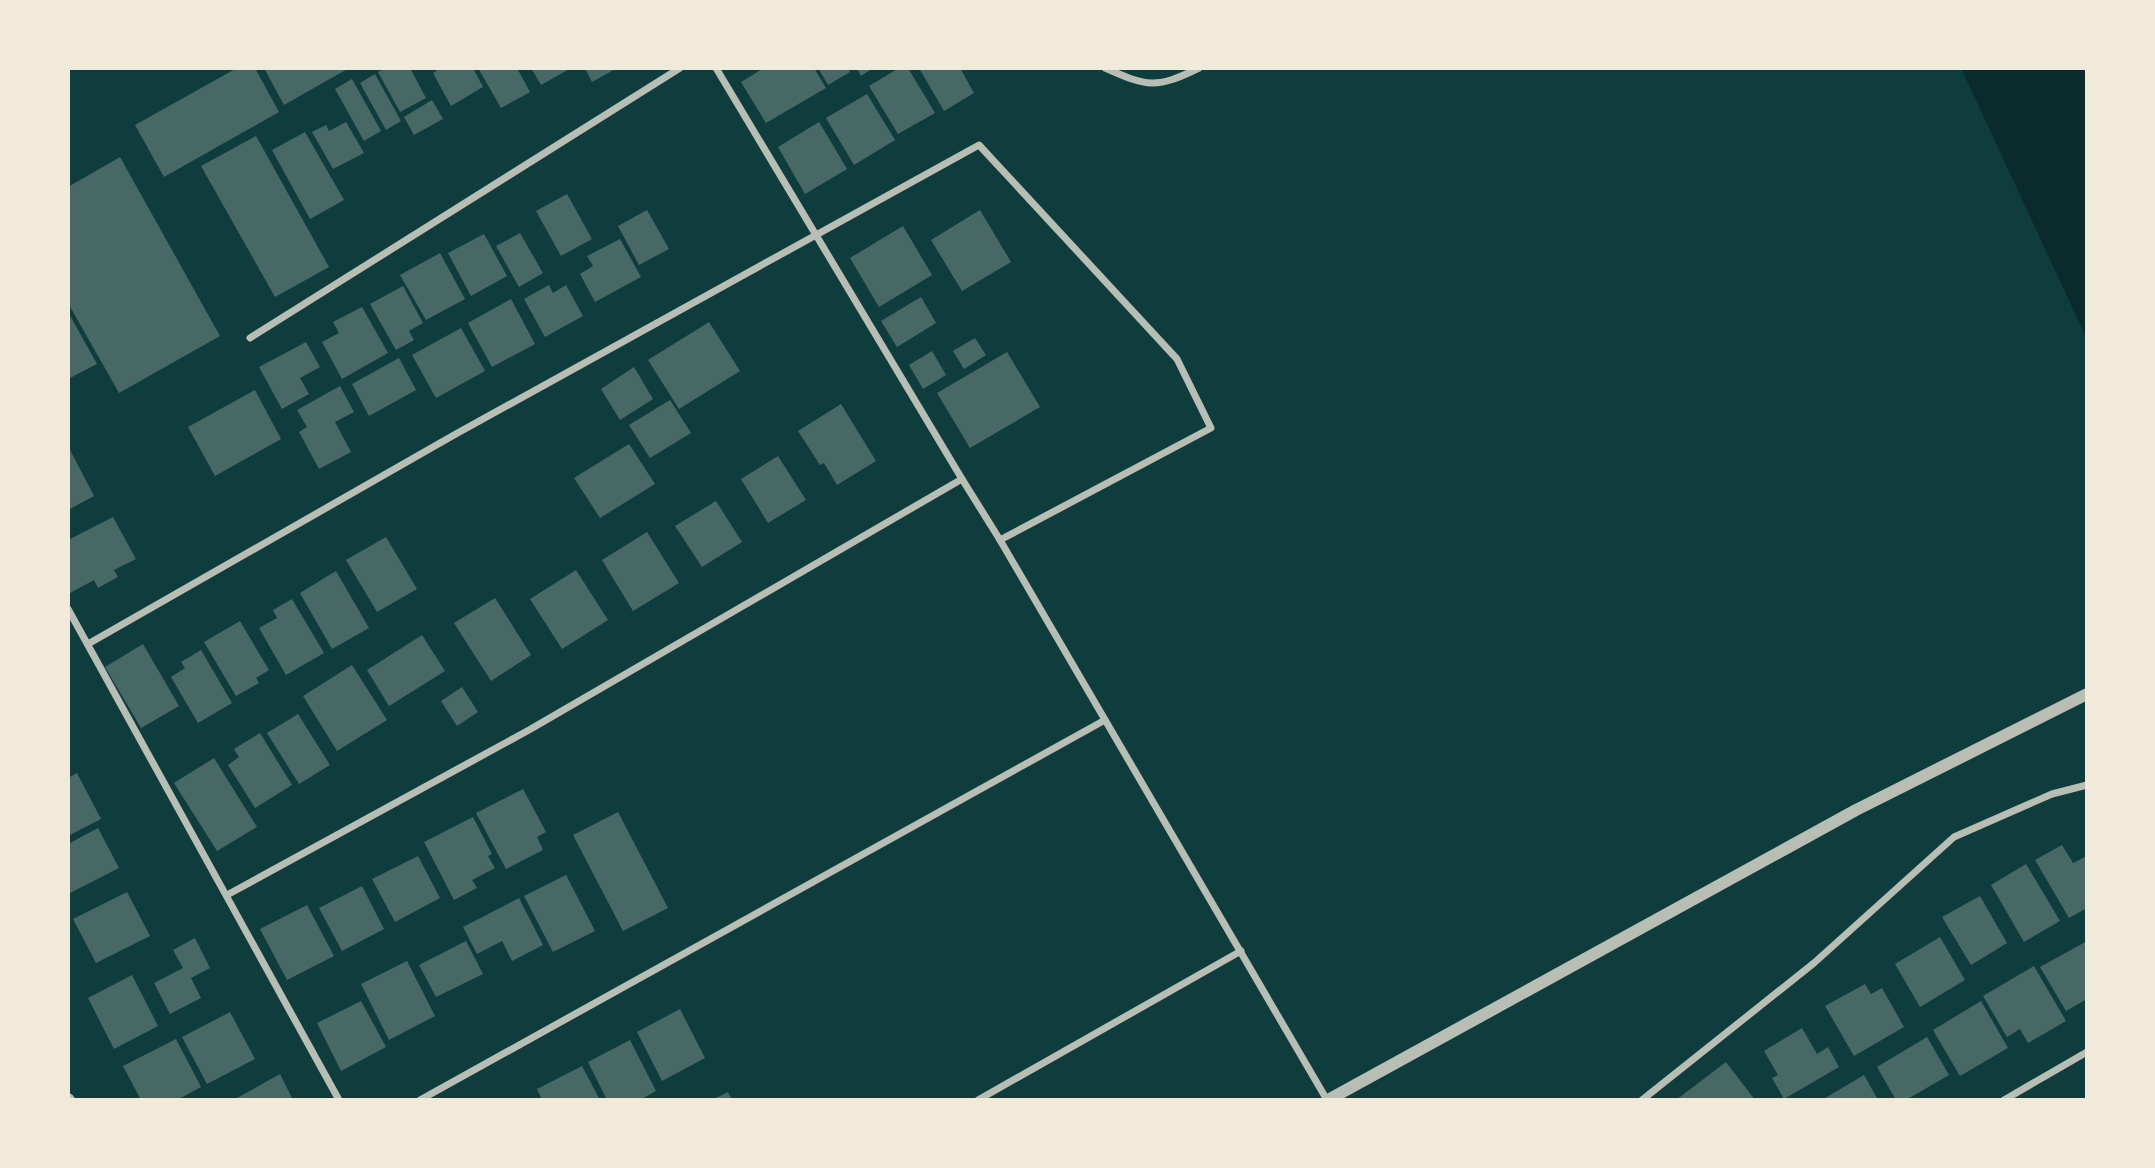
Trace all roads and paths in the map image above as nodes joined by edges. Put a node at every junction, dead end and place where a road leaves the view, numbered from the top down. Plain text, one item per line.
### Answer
1 (680, 68) edge
2 (716, 68) edge
3 (1105, 68) edge
4 (1199, 68) edge
5 (815, 235) junction
6 (250, 338) dead end
7 (962, 480) junction
8 (1000, 540) junction
9 (68, 609) edge
10 (88, 645) junction
11 (2087, 694) edge
12 (1105, 720) junction
13 (2087, 785) edge
14 (227, 895) junction
15 (1241, 951) junction
16 (2087, 1052) edge
17 (339, 1100) edge
18 (420, 1100) edge
19 (978, 1100) edge
20 (1328, 1100) edge
21 (1642, 1100) edge
22 (2004, 1100) edge

1 - 6 street
2 - 5 street
3 - 4 street
5 - 7 street
5 - 8 street
5 - 10 street
7 - 8 street
7 - 14 street
8 - 12 street
9 - 10 street
10 - 14 street
11 - 20 street
12 - 15 street
12 - 18 street
13 - 21 street
14 - 17 street
15 - 19 street
15 - 20 street
16 - 22 street

